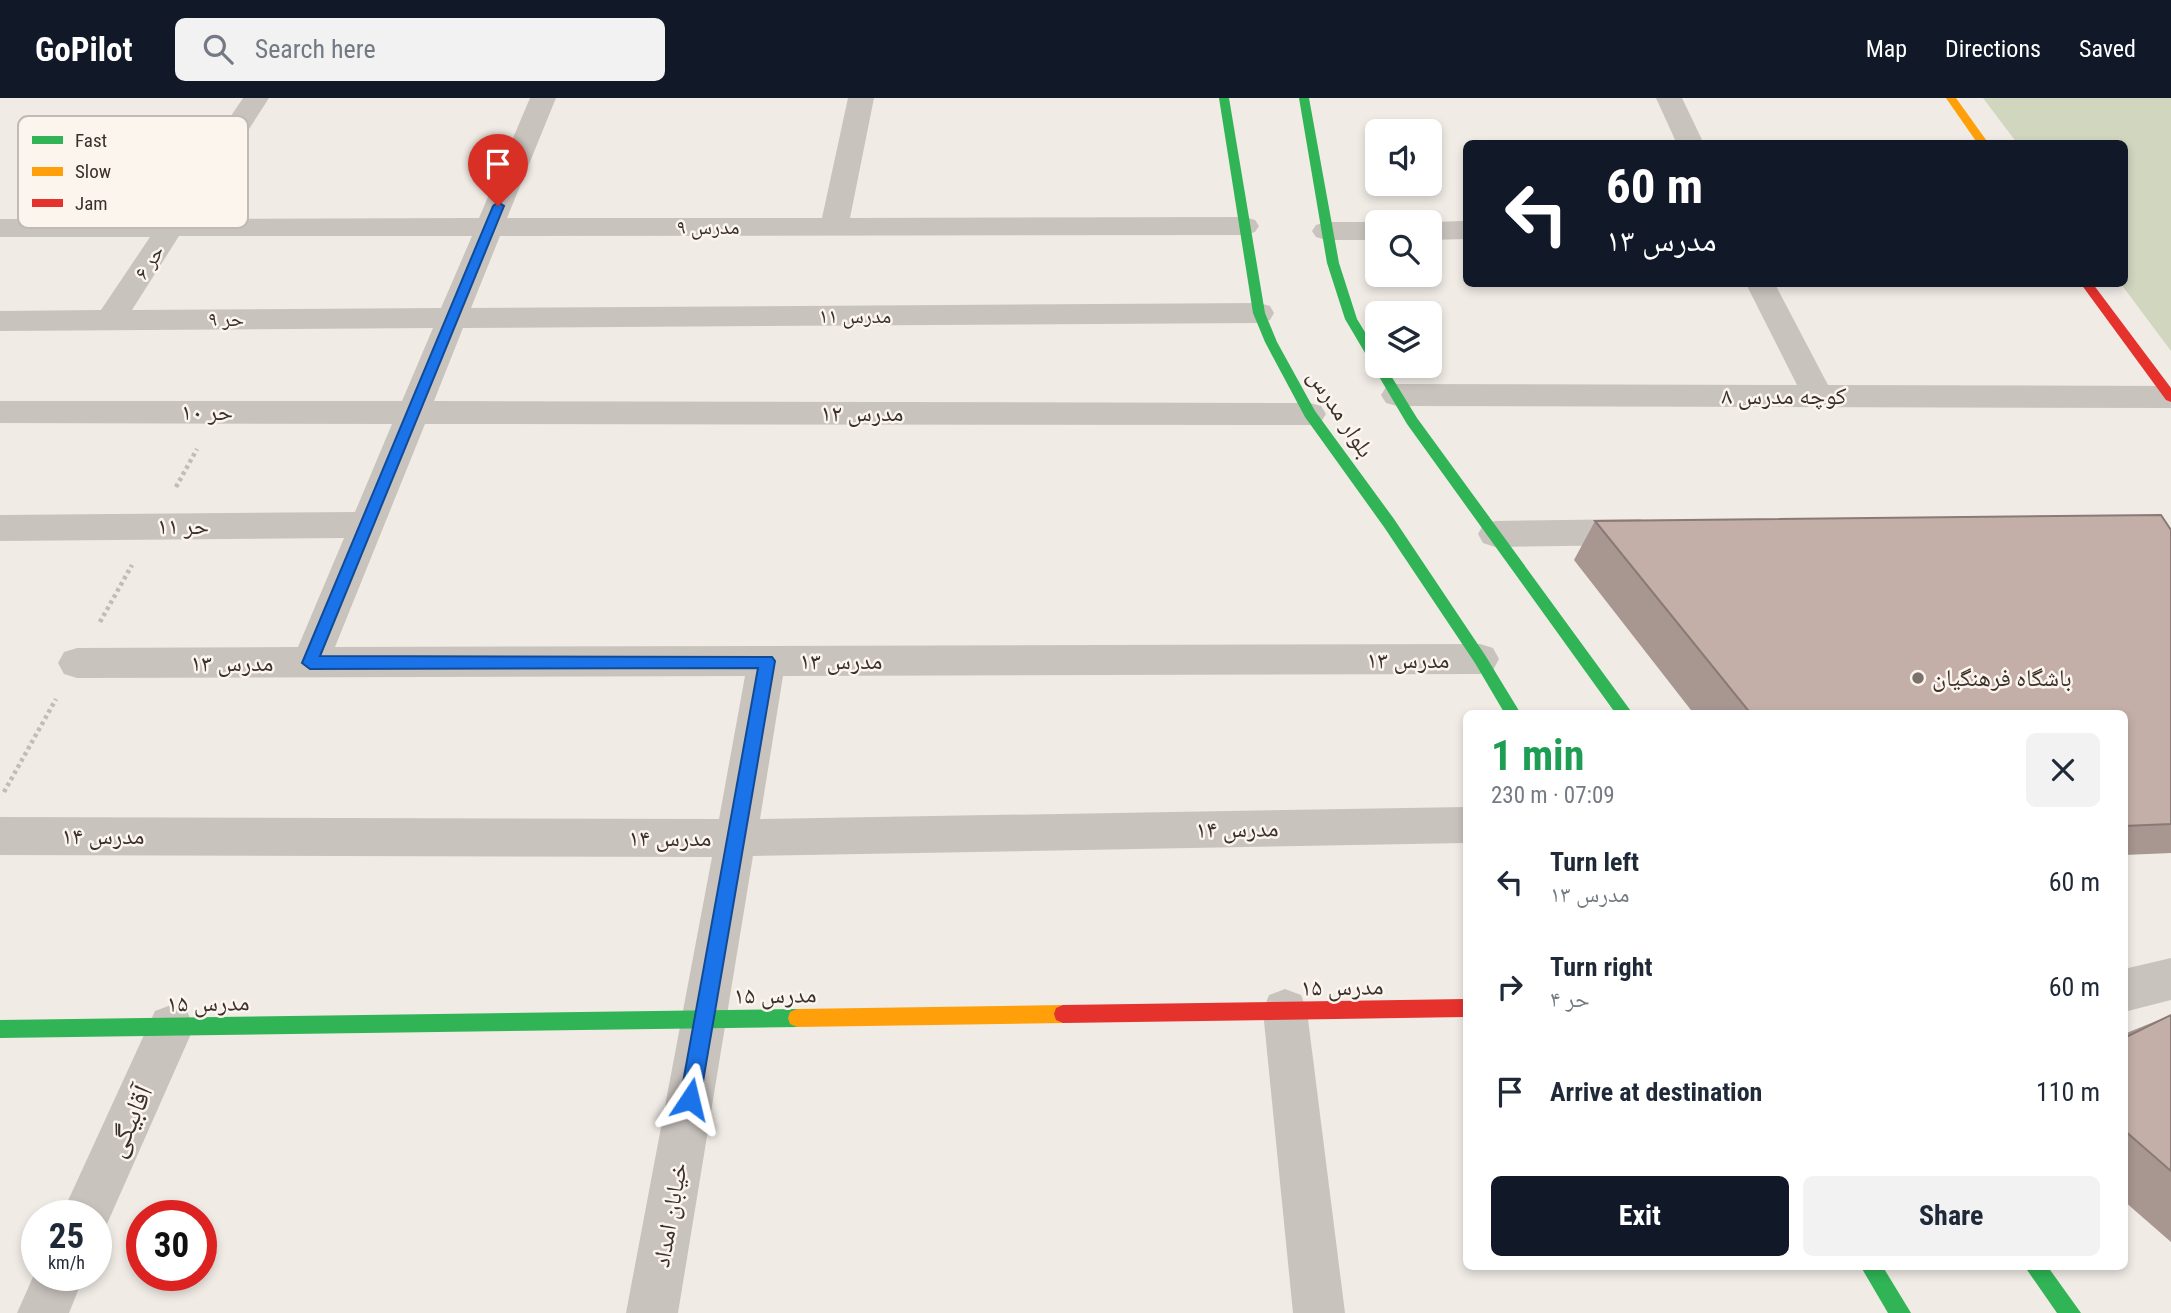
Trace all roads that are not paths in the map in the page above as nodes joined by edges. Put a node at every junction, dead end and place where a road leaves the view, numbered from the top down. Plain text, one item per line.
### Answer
1 (256, 98) edge
2 (543, 98) edge
3 (861, 98) edge
4 (1224, 98) edge
5 (1304, 98) edge
6 (1669, 98) edge
7 (1951, 98) edge
8 (244, 116) edge
9 (1689, 140) edge
10 (1981, 140) edge
11 (1245, 226) junction
12 (834, 227) junction
13 (0, 228) edge
14 (170, 228) junction
15 (489, 228) junction
16 (1442, 230) edge
17 (1463, 230) edge
18 (1326, 231) junction
19 (1365, 231) edge
20 (1763, 287) edge
21 (2089, 287) edge
22 (1259, 313) junction
23 (452, 318) junction
24 (0, 320) edge
25 (110, 320) junction
26 (1365, 342) edge
27 (1387, 378) edge
28 (1397, 395) junction
29 (1818, 396) junction
30 (2171, 397) edge
31 (0, 412) edge
32 (413, 412) junction
33 (1310, 414) junction
34 (366, 525) junction
35 (0, 528) edge
36 (1675, 532) edge
37 (1495, 534) junction
38 (1480, 659) junction
39 (767, 661) junction
40 (77, 663) road end
41 (310, 663) junction
42 (1511, 710) edge
43 (1622, 710) edge
44 (1463, 825) edge
45 (0, 836) edge
46 (737, 838) junction
47 (2171, 979) edge
48 (2128, 990) edge
49 (1463, 1008) edge
50 (1285, 1011) junction
51 (704, 1019) junction
52 (171, 1027) junction
53 (0, 1029) edge
54 (93, 1200) edge
55 (1873, 1270) edge
56 (2037, 1270) edge
57 (53, 1291) edge
58 (43, 1313) edge
59 (653, 1313) edge
60 (1319, 1313) edge
61 (1900, 1313) edge
62 (2070, 1313) edge

1 - 8 street, حر ۶
2 - 15 street
3 - 12 street
4 - 11 main road, بلوار مدرس
5 - 18 main road
6 - 9 street
7 - 10 main road
11 - 12 street, مدرس ۹
11 - 22 main road, بلوار مدرس
12 - 15 street, مدرس ۹
13 - 14 street, مدرس ۹
14 - 15 street, مدرس ۹
14 - 25 street, حر ۶
15 - 23 street
16 - 17 street
18 - 19 street
18 - 26 main road
20 - 29 street
21 - 30 main road
22 - 23 street, مدرس ۱۱
22 - 33 main road, بلوار مدرس
23 - 25 street, حر ۹
23 - 32 street
24 - 25 street, حر ۹
27 - 28 main road
28 - 29 street, کوچه مدرس ۸
28 - 37 main road
29 - 30 street, کوچه مدرس ۸
31 - 32 street, حر ۱۰
32 - 33 street, مدرس ۱۲
32 - 34 street
33 - 38 main road, بلوار مدرس
34 - 35 street, حر ۱۱
34 - 41 street
36 - 37 street
37 - 43 main road
38 - 39 street, مدرس ۱۳
38 - 42 main road, بلوار مدرس
39 - 41 street, مدرس ۱۳
39 - 46 street, خیابان امداد
40 - 41 street, مدرس ۱۳
44 - 46 street, مدرس ۱۴
45 - 46 street, مدرس ۱۴
46 - 51 street, خیابان امداد
47 - 48 street
49 - 50 main road, مدرس ۱۵
50 - 51 main road, مدرس ۱۵
50 - 60 street
51 - 52 main road, مدرس ۱۵
51 - 59 street, خیابان امداد
52 - 53 main road, مدرس ۱۵
52 - 54 street, آقابیگی
55 - 61 main road
56 - 62 main road
57 - 58 street

